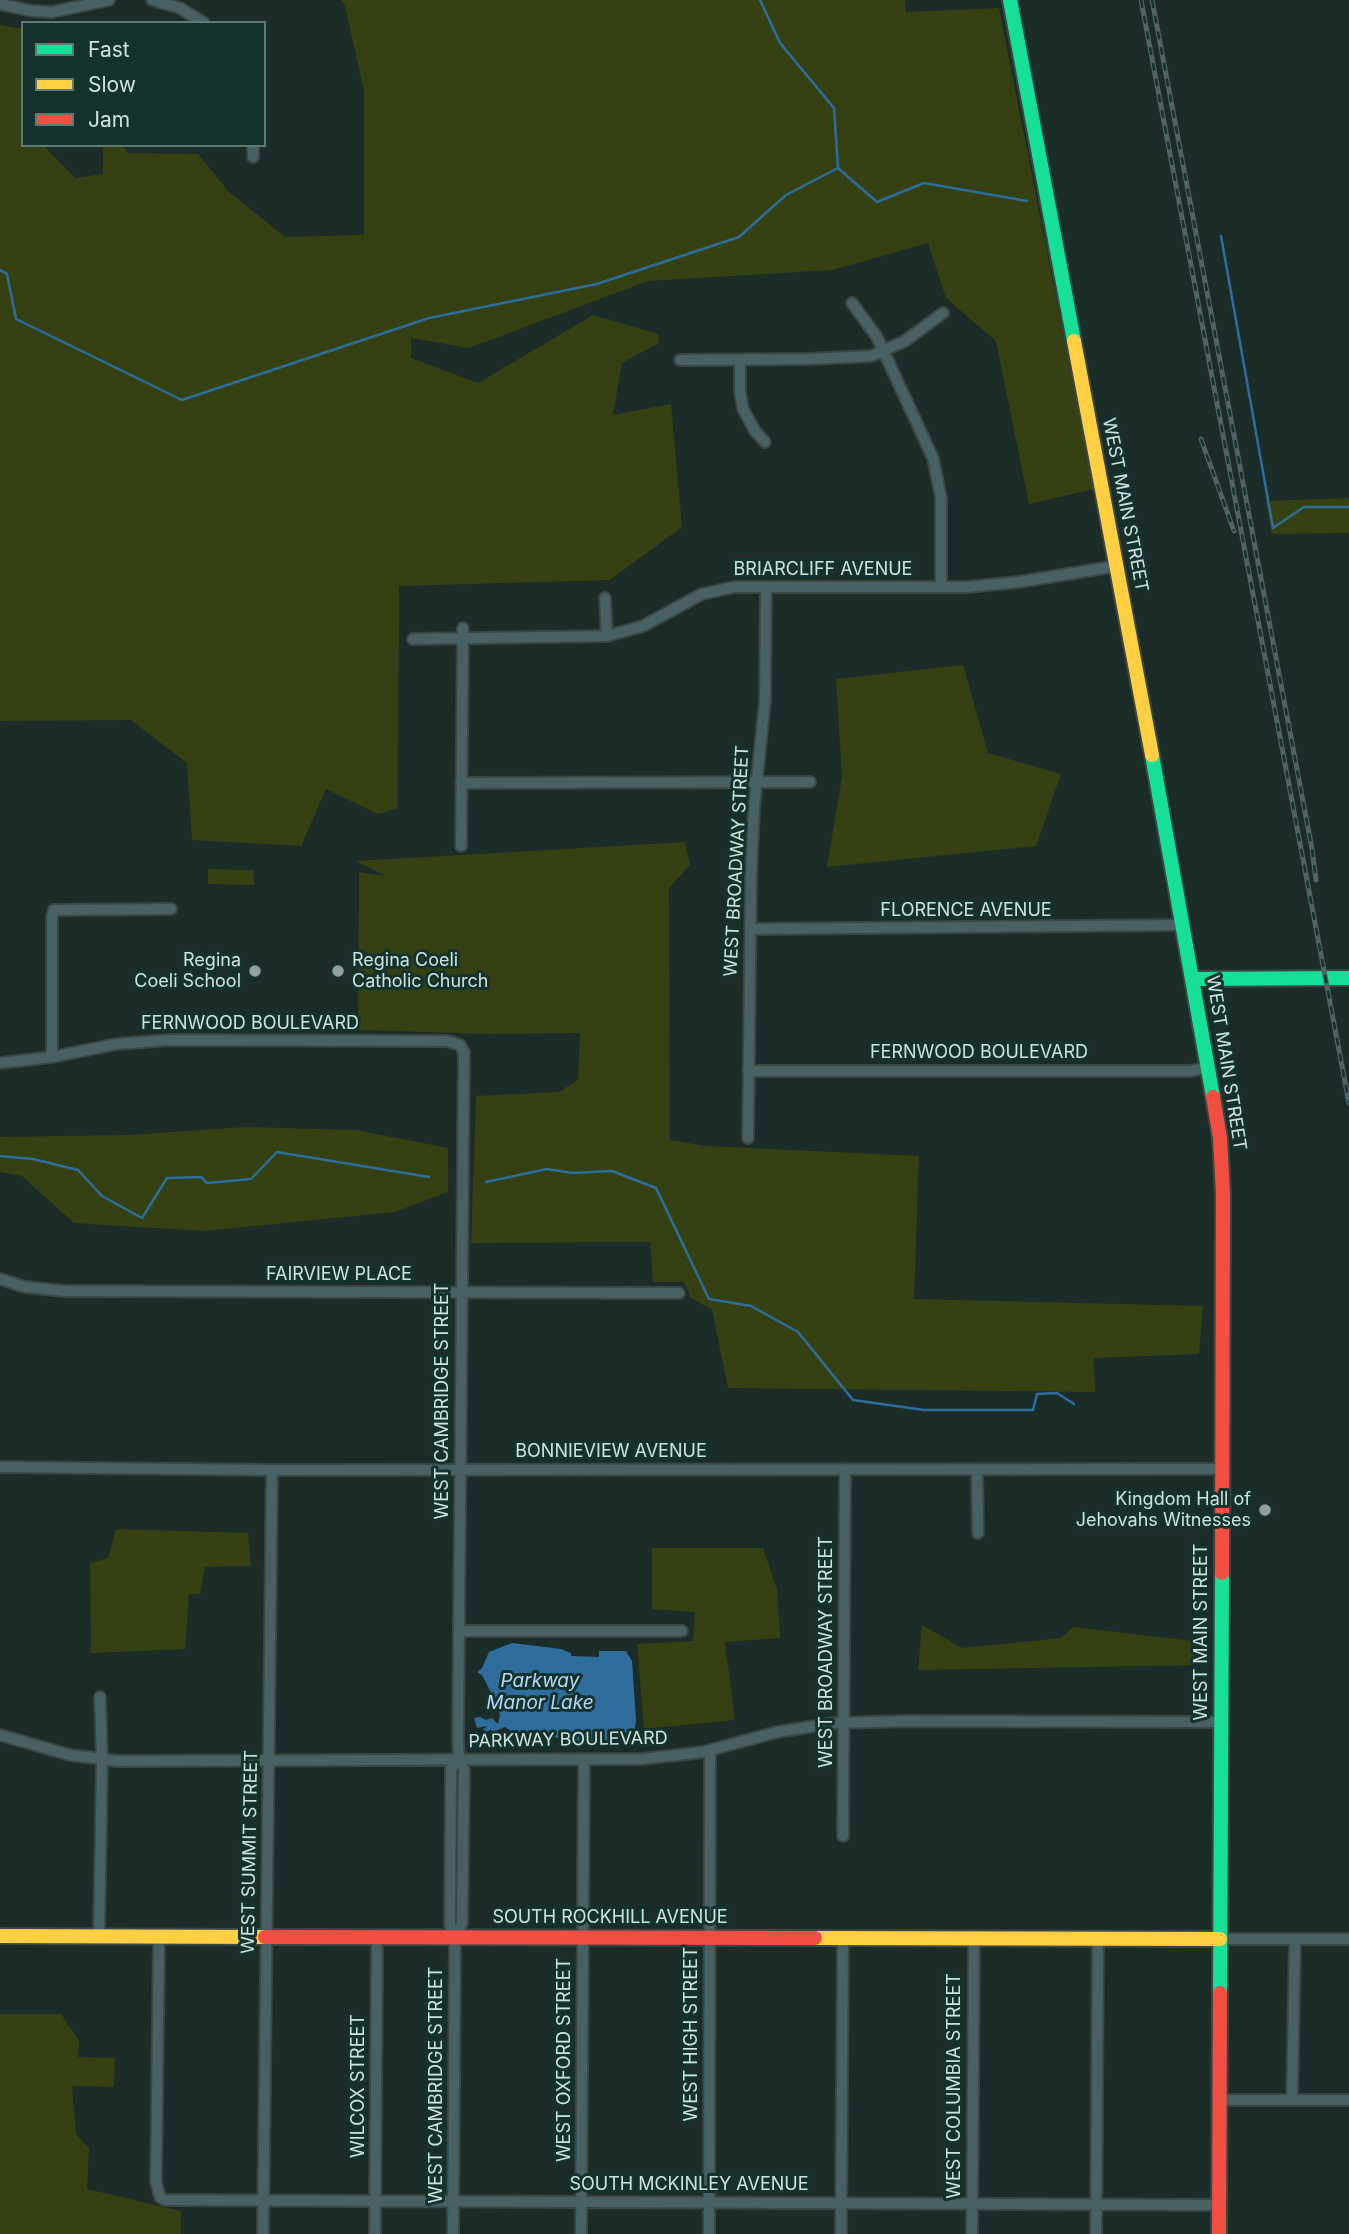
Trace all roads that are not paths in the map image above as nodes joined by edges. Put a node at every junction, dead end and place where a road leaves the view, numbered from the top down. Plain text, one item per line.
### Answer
1 (108, 0) edge
2 (152, 0) edge
3 (1010, 0) edge
4 (0, 4) edge
5 (201, 21) edge
6 (852, 303) dead end
7 (943, 313) dead end
8 (884, 351) junction
9 (680, 360) dead end
10 (740, 360) junction
11 (765, 442) dead end
12 (1117, 566) junction
13 (766, 587) junction
14 (941, 587) junction
15 (605, 598) dead end
16 (463, 633) junction
17 (607, 636) junction
18 (413, 639) dead end
19 (757, 782) junction
20 (810, 782) dead end
21 (461, 783) junction
22 (461, 846) dead end
23 (170, 909) dead end
24 (1182, 925) junction
25 (750, 929) junction
26 (1349, 978) edge
27 (1192, 979) junction
28 (460, 1045) joint
29 (52, 1058) junction
30 (0, 1063) edge
31 (1209, 1068) junction
32 (748, 1071) junction
33 (748, 1138) dead end
34 (0, 1279) edge
35 (461, 1292) junction
36 (679, 1293) dead end
37 (0, 1467) edge
38 (459, 1469) junction
39 (845, 1469) junction
40 (1222, 1469) junction
41 (272, 1470) junction
42 (977, 1470) junction
43 (978, 1533) dead end
44 (682, 1630) dead end
45 (459, 1631) junction
46 (100, 1697) dead end
47 (1221, 1722) junction
48 (845, 1723) junction
49 (0, 1735) edge
50 (710, 1750) junction
51 (459, 1759) junction
52 (584, 1759) junction
53 (102, 1760) junction
54 (268, 1762) junction
55 (843, 1836) dead end
56 (0, 1936) edge
57 (99, 1936) junction
58 (159, 1937) junction
59 (266, 1937) junction
60 (377, 1937) junction
61 (456, 1937) junction
62 (583, 1937) junction
63 (710, 1938) junction
64 (843, 1938) junction
65 (974, 1938) junction
66 (1098, 1938) junction
67 (1220, 1939) junction
68 (1295, 1939) junction
69 (1349, 1939) edge
70 (1219, 2099) junction
71 (1292, 2100) junction
72 (1349, 2100) edge
73 (263, 2201) junction
74 (375, 2202) junction
75 (454, 2202) junction
76 (581, 2202) junction
77 (709, 2202) junction
78 (841, 2203) junction
79 (972, 2203) junction
80 (1096, 2204) junction
81 (1219, 2205) junction
82 (263, 2234) edge
83 (375, 2234) edge
84 (453, 2234) edge
85 (581, 2234) edge
86 (709, 2234) edge
87 (841, 2234) edge
88 (972, 2234) edge
89 (1096, 2234) edge
90 (1219, 2234) edge

1 - 4 street
2 - 5 street
3 - 12 street, WEST MAIN STREET
6 - 8 street
7 - 8 street
8 - 10 street
8 - 14 street
9 - 10 street
10 - 11 street
12 - 14 street, BRIARCLIFF AVENUE
12 - 24 street, WEST MAIN STREET
13 - 14 street, BRIARCLIFF AVENUE
13 - 17 street, BRIARCLIFF AVENUE
13 - 19 street, WEST BROADWAY STREET
15 - 17 street
16 - 17 street, BRIARCLIFF AVENUE
16 - 18 street, BRIARCLIFF AVENUE
16 - 21 street
19 - 20 street
19 - 21 street
19 - 25 street, WEST BROADWAY STREET
21 - 22 street
23 - 29 street
24 - 25 street, FLORENCE AVENUE
24 - 27 street, WEST MAIN STREET
25 - 32 street, WEST BROADWAY STREET
26 - 27 street
27 - 31 street, WEST MAIN STREET
28 - 29 street, FERNWOOD BOULEVARD
28 - 35 street, WEST CAMBRIDGE STREET
29 - 30 street, FERNWOOD BOULEVARD
31 - 32 street, FERNWOOD BOULEVARD
31 - 40 street, WEST MAIN STREET
32 - 33 street, WEST BROADWAY STREET
34 - 35 street, FAIRVIEW PLACE
35 - 36 street, FAIRVIEW PLACE
35 - 38 street, WEST CAMBRIDGE STREET
37 - 41 street, BONNIEVIEW AVENUE
38 - 39 street, BONNIEVIEW AVENUE
38 - 41 street, BONNIEVIEW AVENUE
38 - 45 street, WEST CAMBRIDGE STREET
39 - 42 street, BONNIEVIEW AVENUE
39 - 48 street, WEST BROADWAY STREET
40 - 42 street, BONNIEVIEW AVENUE
40 - 47 street, WEST MAIN STREET
41 - 54 street, WEST SUMMIT STREET
42 - 43 street
44 - 45 street
45 - 51 street, WEST CAMBRIDGE STREET
46 - 53 street
47 - 48 street, PARKWAY BOULEVARD
47 - 67 street, WEST MAIN STREET
48 - 50 street, PARKWAY BOULEVARD
48 - 55 street, WEST BROADWAY STREET
49 - 53 street, PARKWAY BOULEVARD
50 - 52 street, PARKWAY BOULEVARD
50 - 63 street, WEST HIGH STREET
51 - 52 street, PARKWAY BOULEVARD
51 - 54 street, PARKWAY BOULEVARD
51 - 61 street, WEST CAMBRIDGE STREET
52 - 62 street, WEST OXFORD STREET
53 - 54 street, PARKWAY BOULEVARD
53 - 57 street
54 - 59 street, WEST SUMMIT STREET
56 - 57 street, SOUTH ROCKHILL AVENUE
57 - 58 street, SOUTH ROCKHILL AVENUE
58 - 59 street, SOUTH ROCKHILL AVENUE
58 - 73 street, SOUTH MCKINLEY AVENUE
59 - 60 street, SOUTH ROCKHILL AVENUE
59 - 73 street, WEST SUMMIT STREET
60 - 61 street, SOUTH ROCKHILL AVENUE
60 - 74 street, WILCOX STREET
61 - 62 street, SOUTH ROCKHILL AVENUE
61 - 75 street, WEST CAMBRIDGE STREET
62 - 63 street, SOUTH ROCKHILL AVENUE
62 - 76 street, WEST OXFORD STREET
63 - 64 street, SOUTH ROCKHILL AVENUE
63 - 77 street, WEST HIGH STREET
64 - 65 street, SOUTH ROCKHILL AVENUE
64 - 78 street
65 - 66 street, SOUTH ROCKHILL AVENUE
65 - 79 street, WEST COLUMBIA STREET
66 - 67 street, SOUTH ROCKHILL AVENUE
66 - 80 street
67 - 68 street
67 - 70 street, WEST MAIN STREET
68 - 69 street
68 - 71 street
70 - 71 street
70 - 81 street, WEST MAIN STREET
71 - 72 street
73 - 74 street, SOUTH MCKINLEY AVENUE
73 - 82 street, WEST SUMMIT STREET
74 - 75 street, SOUTH MCKINLEY AVENUE
74 - 83 street, WILCOX STREET
75 - 76 street, SOUTH MCKINLEY AVENUE
75 - 84 street, WEST CAMBRIDGE STREET
76 - 77 street, SOUTH MCKINLEY AVENUE
76 - 85 street, WEST OXFORD STREET
77 - 78 street, SOUTH MCKINLEY AVENUE
77 - 86 street, WEST HIGH STREET
78 - 79 street, SOUTH MCKINLEY AVENUE
78 - 87 street
79 - 80 street, SOUTH MCKINLEY AVENUE
79 - 88 street, WEST COLUMBIA STREET
80 - 81 street, SOUTH MCKINLEY AVENUE
80 - 89 street
81 - 90 street, WEST MAIN STREET

